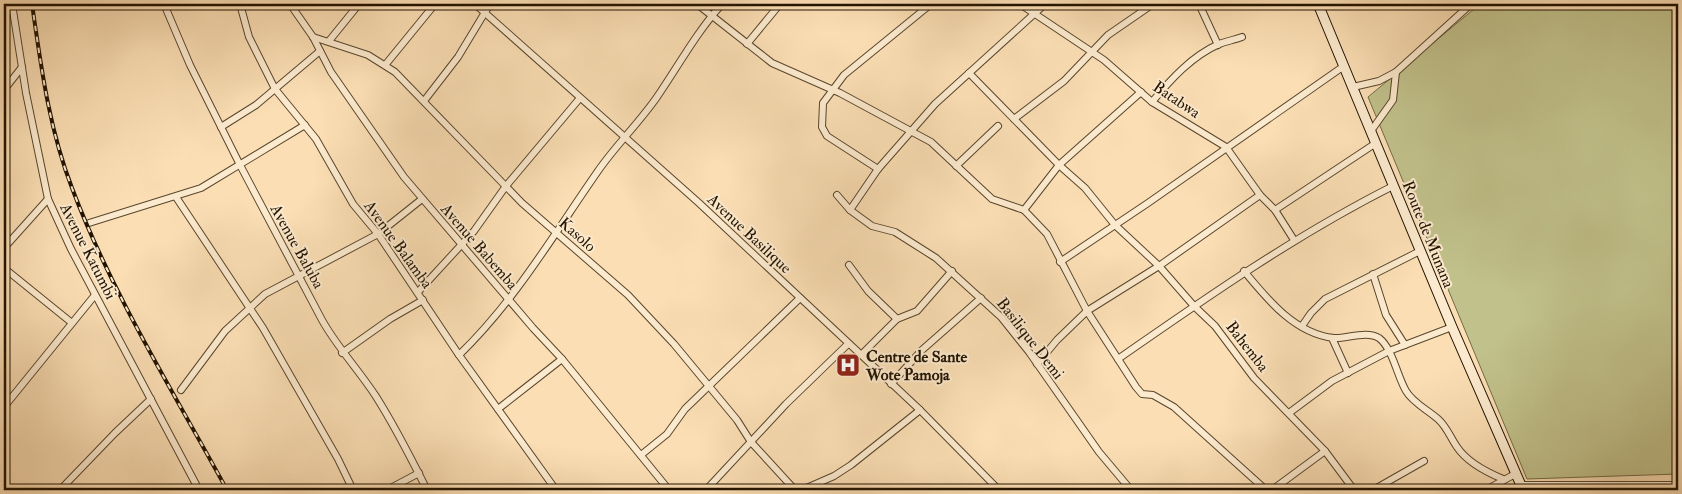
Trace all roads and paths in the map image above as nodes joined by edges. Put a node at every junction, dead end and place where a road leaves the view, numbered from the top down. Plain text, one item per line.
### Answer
1 (12, 4) edge
2 (164, 4) edge
3 (240, 4) edge
4 (290, 4) edge
5 (359, 4) edge
6 (435, 4) edge
7 (475, 4) edge
8 (490, 4) edge
9 (697, 4) edge
10 (722, 4) edge
11 (780, 4) edge
12 (931, 4) edge
13 (1020, 4) edge
14 (1045, 4) edge
15 (1153, 4) edge
16 (1199, 4) edge
17 (1318, 4) edge
18 (1471, 4) edge
19 (1034, 12) junction
20 (485, 13) junction
21 (712, 15) junction
22 (313, 37) junction
23 (1242, 37) dead end
24 (329, 41) junction
25 (747, 44) junction
26 (1218, 45) junction
27 (320, 51) junction
28 (1091, 51) junction
29 (386, 64) junction
30 (1344, 66) junction
31 (22, 67) junction
32 (1396, 72) junction
33 (969, 73) junction
34 (1353, 87) junction
35 (275, 89) junction
36 (831, 89) junction
37 (4, 90) edge
38 (1142, 92) junction
39 (580, 98) junction
40 (424, 101) junction
41 (1152, 102) junction
42 (1014, 119) junction
43 (305, 124) junction
44 (998, 126) dead end
45 (221, 127) junction
46 (1371, 131) junction
47 (911, 132) junction
48 (625, 138) junction
49 (1376, 143) junction
50 (1226, 147) junction
51 (240, 165) junction
52 (1059, 165) junction
53 (956, 166) junction
54 (878, 169) junction
55 (506, 186) junction
56 (1393, 186) junction
57 (837, 195) dead end
58 (1260, 195) junction
59 (176, 197) junction
60 (48, 199) junction
61 (422, 199) junction
62 (850, 210) junction
63 (1024, 210) junction
64 (1276, 210) junction
65 (89, 223) dead end
66 (1115, 225) junction
67 (378, 234) junction
68 (557, 234) junction
69 (1294, 240) junction
70 (462, 244) junction
71 (4, 248) edge
72 (1420, 251) junction
73 (1060, 262) junction
74 (849, 265) dead end
75 (1159, 266) junction
76 (4, 268) edge
77 (952, 271) junction
78 (1244, 271) junction
79 (1373, 274) junction
80 (300, 276) junction
81 (418, 292) junction
82 (95, 295) junction
83 (800, 298) junction
84 (981, 298) junction
85 (423, 300) junction
86 (509, 300) junction
87 (1194, 306) junction
88 (250, 307) junction
89 (1087, 311) junction
90 (897, 319) junction
91 (72, 323) junction
92 (1302, 326) junction
93 (1452, 327) junction
94 (1332, 338) junction
95 (848, 344) junction
96 (1405, 345) junction
97 (1389, 351) junction
98 (342, 353) junction
99 (459, 355) junction
100 (861, 355) junction
101 (562, 359) junction
102 (1118, 359) junction
103 (1037, 364) junction
104 (1348, 373) junction
105 (891, 384) junction
106 (710, 386) junction
107 (181, 390) dead end
108 (151, 399) junction
109 (4, 408) edge
110 (498, 409) junction
111 (920, 410) junction
112 (1289, 413) junction
113 (751, 442) junction
114 (1325, 451) junction
115 (641, 455) junction
116 (1424, 461) dead end
117 (419, 473) junction
118 (1515, 474) junction
119 (1503, 479) junction
120 (1678, 485) edge
121 (1522, 488) edge
122 (197, 489) edge
123 (60, 490) edge
124 (353, 490) edge
125 (387, 490) edge
126 (427, 490) edge
127 (556, 490) edge
128 (669, 490) edge
129 (706, 490) edge
130 (794, 490) edge
131 (802, 490) edge
132 (998, 490) edge
133 (1131, 490) edge
134 (1266, 490) edge
135 (1272, 490) edge
136 (1354, 490) edge
137 (1373, 490) edge
138 (1486, 490) edge

1 - 31 street, Avenue Katumbi
2 - 45 street, Avenue Baluba
3 - 35 street, Avenue Balamba
4 - 22 street, Avenue Babemba
5 - 24 street
6 - 29 street
7 - 20 street, Avenue Basilique
8 - 20 street
9 - 21 street
10 - 21 street
11 - 25 street
12 - 36 street
13 - 19 street, Batabwa
14 - 19 street
15 - 28 street
16 - 26 street
17 - 30 main road, Route de Munana
18 - 32 street
19 - 28 street, Batabwa
19 - 33 street
20 - 39 street, Avenue Basilique
20 - 40 street
21 - 25 street
21 - 48 street
22 - 24 street, Kasolo
22 - 27 street, Avenue Babemba
23 - 26 street
24 - 29 street, Kasolo
25 - 36 street
26 - 41 street
27 - 35 street
27 - 61 street, Avenue Babemba
28 - 38 street, Batabwa
28 - 42 street
29 - 40 street, Kasolo
30 - 34 main road, Route de Munana
30 - 50 street
31 - 37 street
31 - 60 street, Avenue Katumbi
32 - 34 street
32 - 46 street
33 - 42 street, Bahemba
33 - 47 street
34 - 46 main road, Route de Munana
35 - 43 street, Avenue Balamba
35 - 45 street
36 - 47 street
36 - 54 street
38 - 41 street, Batabwa
38 - 52 street
39 - 48 street, Avenue Basilique
39 - 55 street
40 - 55 street, Kasolo
41 - 50 street, Batabwa
42 - 52 street, Bahemba
43 - 51 street
43 - 67 street, Avenue Balamba
44 - 53 street
45 - 51 street, Avenue Baluba
46 - 49 main road, Route de Munana
47 - 53 street
47 - 54 street
48 - 68 street
48 - 83 street, Avenue Basilique
49 - 56 main road, Route de Munana
49 - 64 street
50 - 58 street, Batabwa
50 - 66 street
51 - 59 street
51 - 80 street, Avenue Baluba
52 - 63 street
52 - 66 street, Bahemba
53 - 63 street
54 - 62 street
55 - 68 street, Kasolo
55 - 70 street
56 - 69 street
56 - 72 main road, Route de Munana
57 - 62 street, Basilique Demi
58 - 64 street, Batabwa
58 - 75 street
59 - 65 street
59 - 88 street
60 - 71 street
60 - 82 street, Avenue Katumbi
61 - 67 street
61 - 70 street, Avenue Babemba
62 - 77 street, Basilique Demi
63 - 73 street
64 - 69 street, Batabwa
66 - 73 street
66 - 75 street, Bahemba
67 - 80 street
67 - 81 street, Avenue Balamba
68 - 86 street
68 - 106 street, Kasolo
69 - 78 street
70 - 81 street
70 - 86 street, Avenue Babemba
72 - 79 street
72 - 93 main road, Route de Munana
73 - 89 street
74 - 90 street
75 - 87 street, Bahemba
75 - 89 street
76 - 91 street
77 - 84 street, Basilique Demi
77 - 90 street
78 - 87 street
78 - 92 street
79 - 92 street
79 - 96 street
80 - 88 street
80 - 98 street, Avenue Baluba
81 - 85 street, Avenue Balamba
82 - 91 street
82 - 108 street, Avenue Katumbi
83 - 95 street, Avenue Basilique
83 - 106 street
84 - 103 street, Basilique Demi
84 - 105 street
85 - 98 street
85 - 99 street, Avenue Balamba
86 - 99 street
86 - 101 street, Avenue Babemba
87 - 102 street
87 - 112 street, Bahemba
88 - 107 street
88 - 124 street
89 - 102 street
89 - 103 street
90 - 100 street
91 - 109 street
92 - 94 street
93 - 96 street
93 - 118 main road, Route de Munana
94 - 97 street
94 - 104 street
95 - 100 street, Avenue Basilique
95 - 113 street
96 - 97 street
97 - 104 street
97 - 119 street
98 - 117 street, Avenue Baluba
99 - 110 street, Avenue Balamba
100 - 105 street, Avenue Basilique
101 - 110 street
101 - 115 street, Avenue Babemba
102 - 134 street
103 - 133 street, Basilique Demi
104 - 112 street
105 - 111 street, Avenue Basilique
106 - 113 street, Kasolo
106 - 115 street
108 - 122 street, Avenue Katumbi
108 - 123 street
110 - 127 street, Avenue Balamba
111 - 131 street
111 - 132 street, Avenue Basilique
112 - 114 street, Bahemba
113 - 129 street
113 - 130 street, Kasolo
114 - 135 street
114 - 136 street, Bahemba
115 - 128 street, Avenue Babemba
116 - 137 street
117 - 125 street
117 - 126 street, Avenue Baluba
118 - 119 street
118 - 121 main road, Route de Munana
119 - 138 street
120 - 121 street

